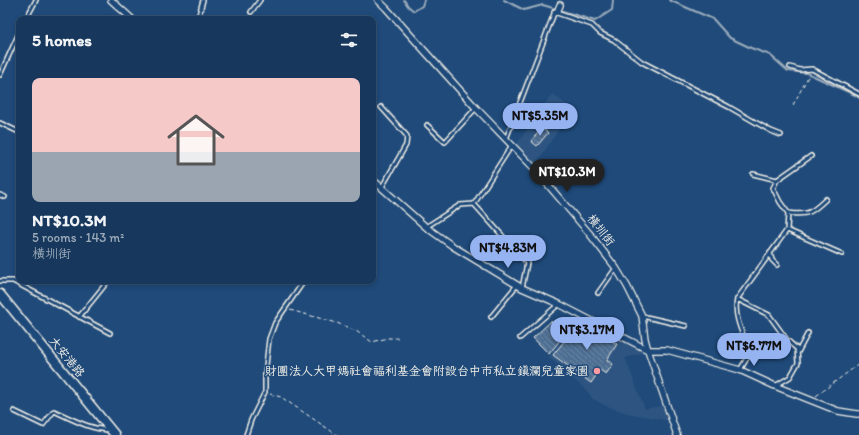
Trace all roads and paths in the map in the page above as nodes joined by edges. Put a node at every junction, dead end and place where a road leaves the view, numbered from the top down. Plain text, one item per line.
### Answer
1 (36, 0) edge
2 (111, 0) edge
3 (203, 0) edge
4 (260, 0) edge
5 (378, 0) edge
6 (559, 7) edge
7 (251, 12) dead end
8 (199, 15) dead end
9 (28, 16) edge
10 (129, 16) edge
11 (16, 40) edge
12 (790, 67) dead end
13 (810, 72) dead end
14 (0, 75) edge
15 (859, 94) edge
16 (793, 105) dead end
17 (381, 107) dead end
18 (476, 108) junction
19 (0, 123) edge
20 (427, 125) dead end
21 (16, 131) edge
22 (781, 136) dead end
23 (506, 139) junction
24 (512, 145) junction
25 (811, 156) dead end
26 (753, 174) dead end
27 (777, 180) junction
28 (376, 182) edge
29 (382, 187) junction
30 (0, 194) edge
31 (5, 197) dead end
32 (826, 199) dead end
33 (474, 204) junction
34 (788, 213) junction
35 (426, 226) junction
36 (787, 230) junction
37 (770, 253) junction
38 (842, 254) dead end
39 (777, 266) dead end
40 (616, 268) junction
41 (0, 281) edge
42 (16, 283) edge
43 (18, 284) edge
44 (106, 284) edge
45 (302, 284) edge
46 (520, 287) junction
47 (598, 293) dead end
48 (0, 294) edge
49 (737, 299) junction
50 (559, 304) junction
51 (286, 308) junction
52 (642, 316) junction
53 (79, 317) junction
54 (491, 317) dead end
55 (686, 326) dead end
56 (110, 333) dead end
57 (808, 333) dead end
58 (398, 338) dead end
59 (520, 338) dead end
60 (648, 350) junction
61 (798, 353) junction
62 (859, 364) edge
63 (740, 370) junction
64 (775, 386) junction
65 (265, 392) junction
66 (810, 400) junction
67 (14, 410) dead end
68 (859, 414) edge
69 (111, 433) edge
70 (246, 435) edge
71 (337, 435) edge
72 (677, 435) edge

1 - 9 lane
2 - 10 street
3 - 8 lane
4 - 7 lane
5 - 18 street, 橫圳街
6 - 22 lane
6 - 23 lane
11 - 14 lane
12 - 15 lane
13 - 16 path
17 - 29 lane
18 - 20 lane
18 - 23 street, 橫圳街
19 - 21 lane
23 - 24 street, 橫圳街
24 - 33 lane
24 - 40 street, 橫圳街
25 - 27 lane
26 - 27 lane
27 - 34 lane
28 - 29 street
29 - 35 street
30 - 31 lane
32 - 34 lane
33 - 35 lane
33 - 46 lane
34 - 36 lane
35 - 46 street
36 - 37 lane
36 - 38 lane
37 - 39 lane
37 - 49 lane
40 - 47 lane
40 - 52 street, 橫圳街
41 - 42 lane
43 - 53 lane
44 - 53 lane
45 - 51 lane
46 - 50 street
46 - 54 lane
48 - 69 main road, 大安港路
49 - 61 lane
49 - 63 lane
50 - 59 lane
50 - 60 street
51 - 58 path
51 - 65 lane
52 - 55 lane
52 - 60 street, 橫圳街
53 - 56 lane
57 - 61 lane
60 - 63 street
60 - 72 street, 橫圳街
61 - 64 lane
62 - 66 path
63 - 64 street
64 - 66 street
65 - 70 lane
65 - 71 path
66 - 68 street
67 - 69 lane

